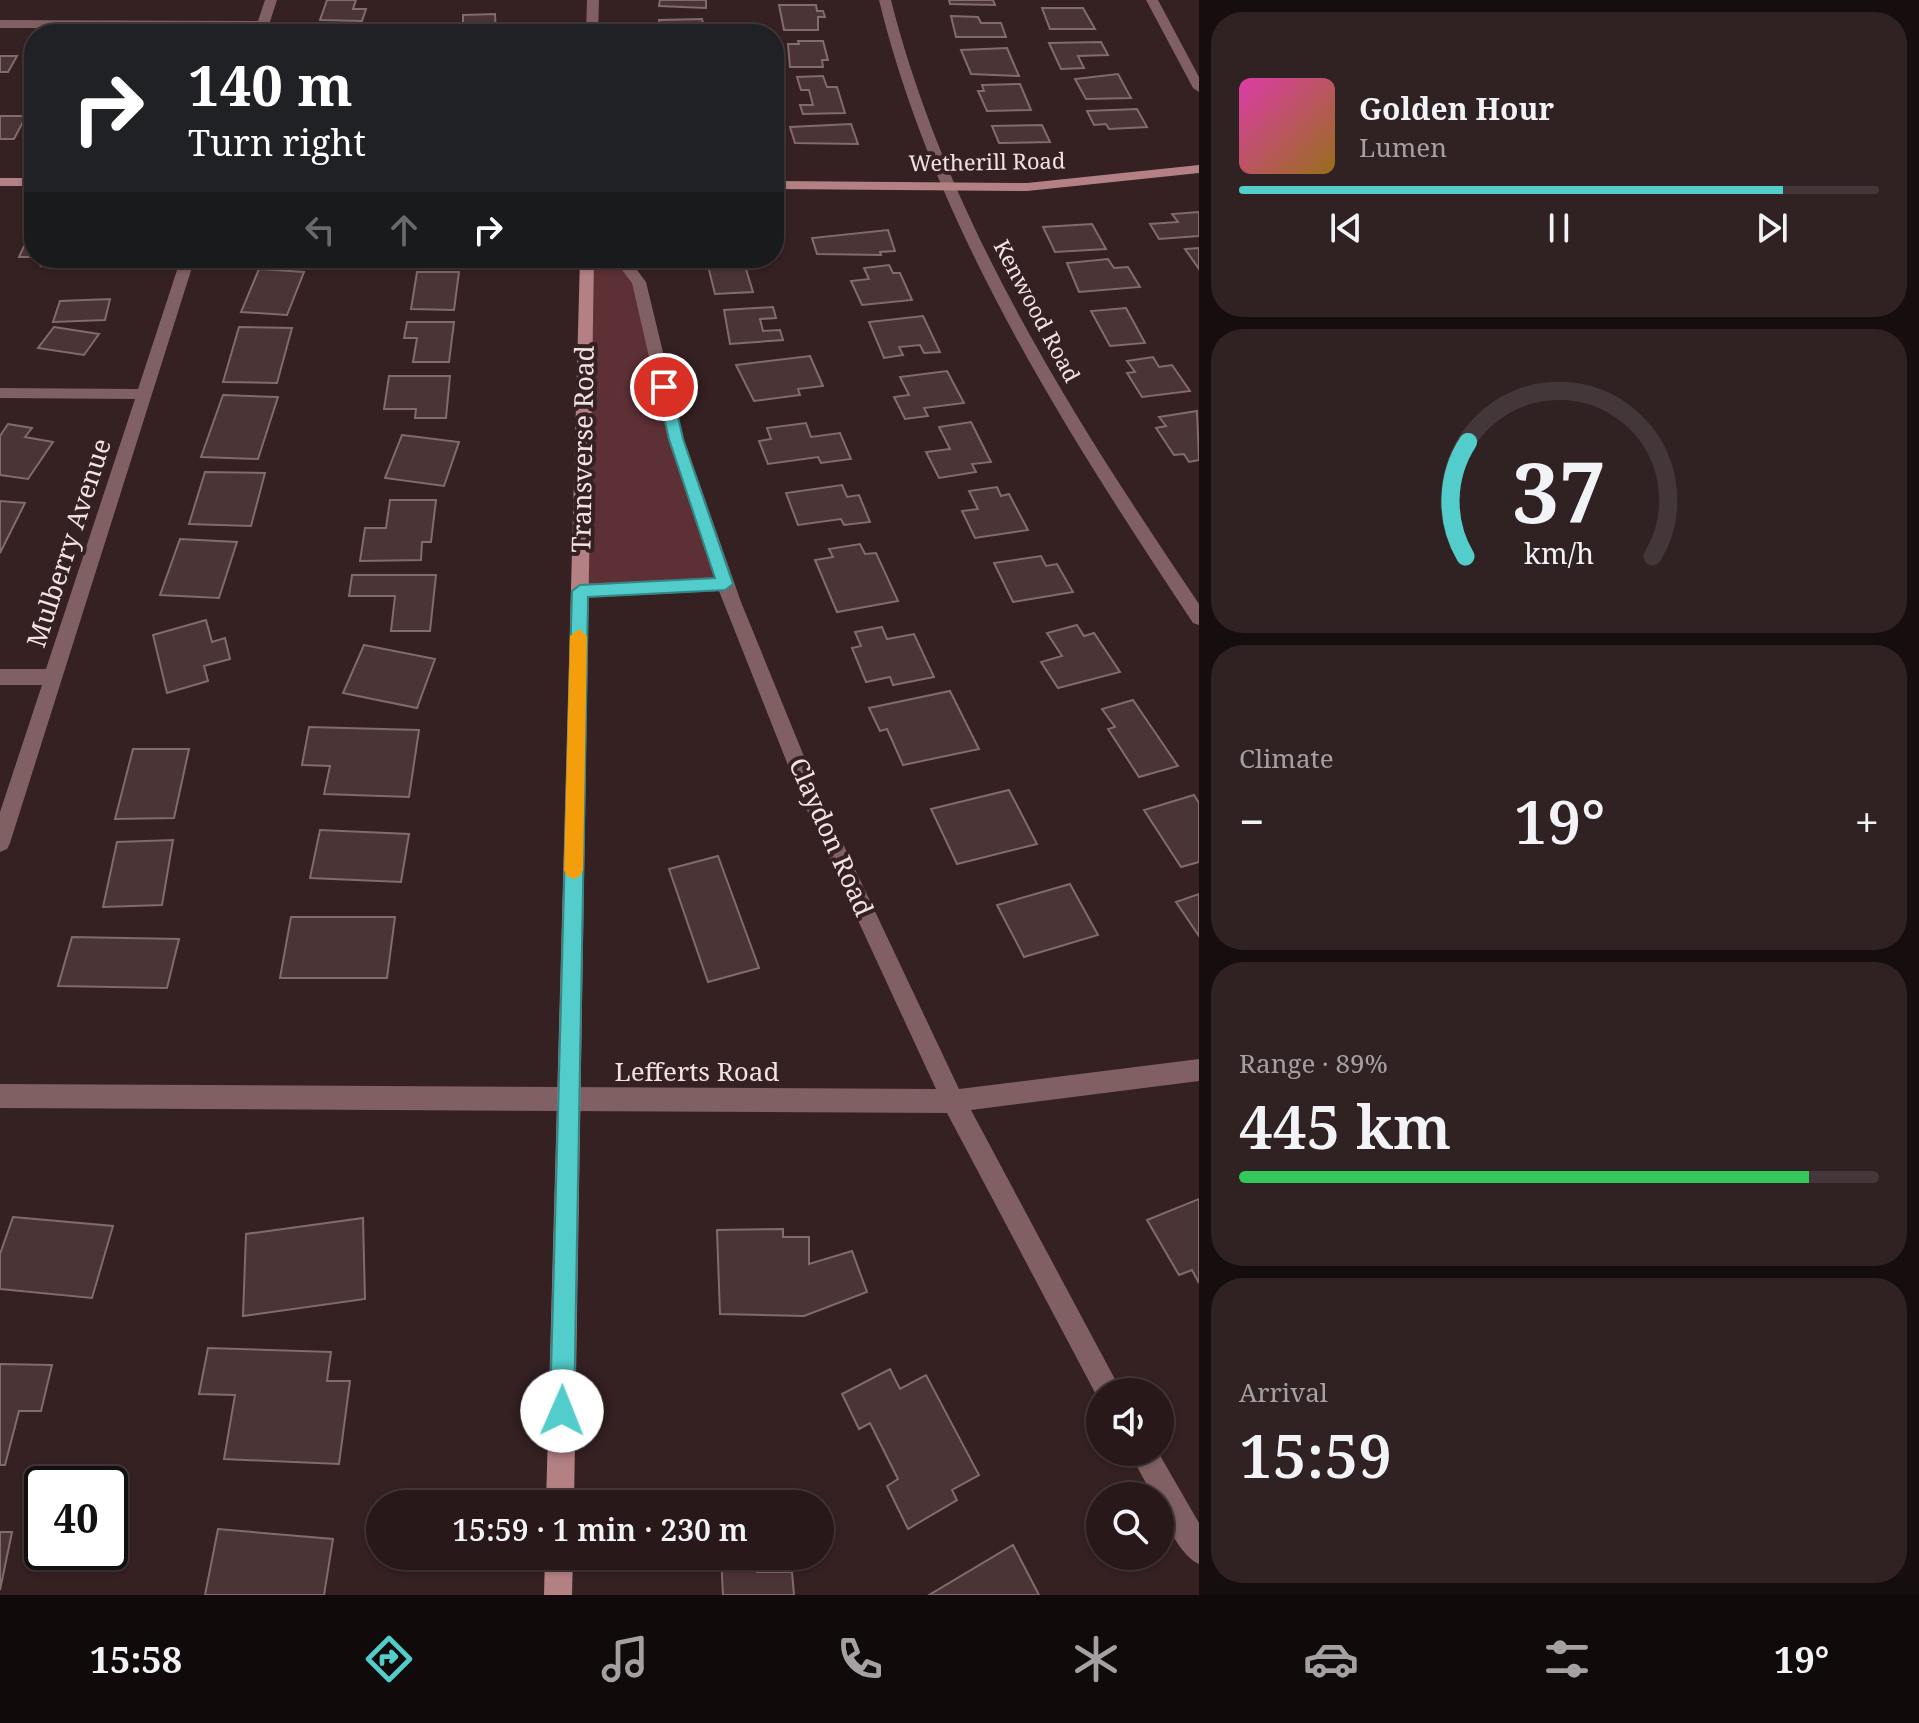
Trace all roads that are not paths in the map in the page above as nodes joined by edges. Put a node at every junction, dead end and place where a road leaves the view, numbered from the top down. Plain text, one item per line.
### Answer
1 (271, 0) edge
2 (593, 0) edge
3 (885, 0) edge
4 (1152, 0) edge
5 (0, 24) edge
6 (264, 24) edge
7 (592, 24) edge
8 (24, 25) edge
9 (1199, 88) edge
10 (1199, 169) edge
11 (0, 182) edge
12 (24, 182) edge
13 (784, 185) edge
14 (951, 185) junction
15 (185, 268) edge
16 (587, 268) edge
17 (628, 268) edge
18 (0, 393) edge
19 (144, 394) junction
20 (725, 584) junction
21 (580, 591) junction
22 (1199, 618) edge
23 (0, 677) edge
24 (53, 677) junction
25 (0, 843) edge
26 (1199, 1070) edge
27 (0, 1096) edge
28 (569, 1100) junction
29 (953, 1101) junction
30 (1101, 1378) edge
31 (1151, 1466) edge
32 (560, 1490) edge
33 (1199, 1550) edge
34 (559, 1570) edge
35 (558, 1595) edge

1 - 6 street
2 - 7 street
3 - 14 street, Kenwood Road
4 - 9 street
5 - 8 street
10 - 14 street, Wetherill Road
11 - 12 street
13 - 14 street, Wetherill Road
14 - 22 street, Kenwood Road
15 - 19 street, Mulberry Avenue
16 - 21 street, Transverse Road
17 - 20 street, Claydon Road
18 - 19 street
19 - 24 street, Mulberry Avenue
20 - 21 street
20 - 29 street, Claydon Road
21 - 28 street, Transverse Road
23 - 24 street
24 - 25 street, Mulberry Avenue
26 - 29 street, Lefferts Road
27 - 28 street, Lefferts Road
28 - 29 street, Lefferts Road
28 - 32 street, Transverse Road
29 - 30 street, Claydon Road
31 - 33 street
34 - 35 street

